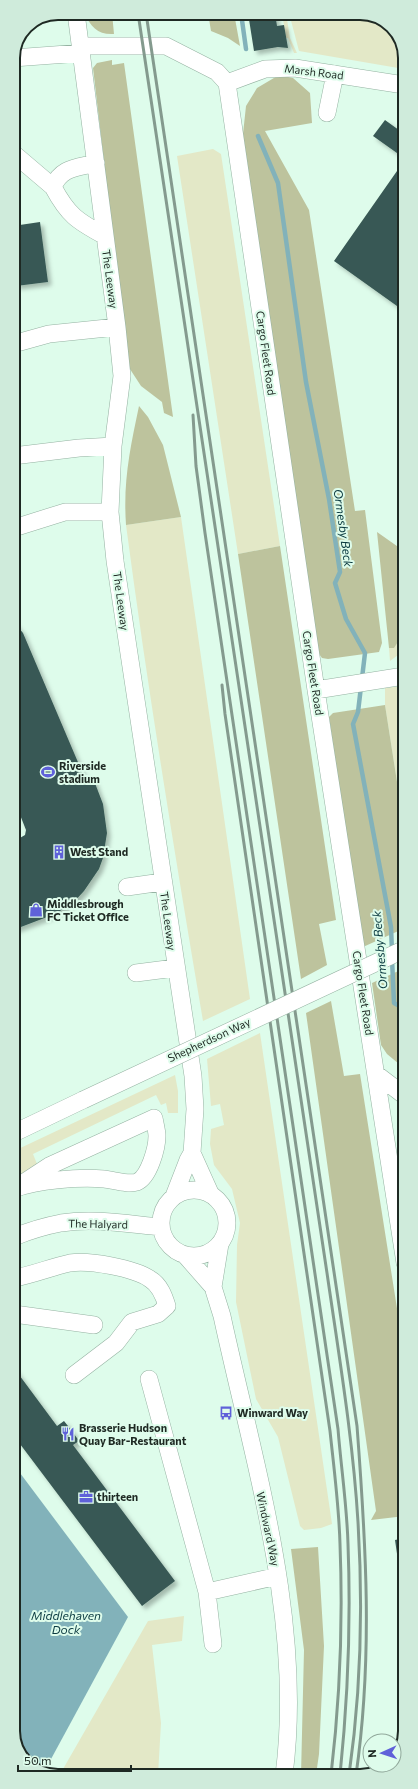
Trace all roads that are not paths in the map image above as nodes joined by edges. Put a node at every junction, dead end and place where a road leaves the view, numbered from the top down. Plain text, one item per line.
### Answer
1 (77, 20) edge
2 (81, 49) junction
3 (20, 57) edge
4 (335, 74) junction
5 (232, 80) junction
6 (398, 84) edge
7 (327, 113) dead end
8 (20, 159) edge
9 (96, 163) junction
10 (53, 187) junction
11 (105, 236) junction
12 (117, 327) junction
13 (20, 342) edge
14 (113, 446) junction
15 (20, 455) edge
16 (110, 512) junction
17 (20, 526) edge
18 (398, 677) edge
19 (316, 690) junction
20 (162, 882) junction
21 (127, 887) dead end
22 (398, 952) edge
23 (175, 968) junction
24 (136, 973) dead end
25 (376, 1074) junction
26 (398, 1091) edge
27 (20, 1130) edge
28 (192, 1154) junction
29 (20, 1185) edge
30 (20, 1187) edge
31 (210, 1193) junction
32 (174, 1196) junction
33 (398, 1217) edge
34 (161, 1226) junction
35 (20, 1235) edge
36 (220, 1244) junction
37 (185, 1255) junction
38 (20, 1277) edge
39 (213, 1287) junction
40 (20, 1315) edge
41 (94, 1324) dead end
42 (74, 1374) dead end
43 (149, 1379) dead end
44 (278, 1576) junction
45 (207, 1592) junction
46 (213, 1644) dead end
47 (284, 1769) edge

1 - 2 street, The Leeway
2 - 3 street
2 - 5 street
2 - 9 street, The Leeway
4 - 5 street, Marsh Road
4 - 6 street, Marsh Road
4 - 7 street
5 - 19 street, Cargo Fleet Road
8 - 10 street
9 - 10 street
9 - 11 street, The Leeway
10 - 11 street
11 - 12 street, The Leeway
12 - 13 street
12 - 14 street, The Leeway
14 - 15 street
14 - 16 street, The Leeway
16 - 17 street
16 - 20 street, The Leeway
18 - 19 street
19 - 25 street, Cargo Fleet Road
20 - 21 street
20 - 23 street, The Leeway
22 - 27 street, Shepherdson Way, bridge
23 - 24 street
23 - 28 street, The Leeway
25 - 26 street
25 - 33 street, Cargo Fleet Road
28 - 31 street, The Leeway
28 - 32 street, The Leeway
29 - 30 street
31 - 32 street
31 - 36 street
32 - 34 street
34 - 35 street, The Halyard
34 - 37 street
36 - 37 street
36 - 39 street, Windward Way
37 - 39 street, Windward Way
38 - 42 street
39 - 44 street, Windward Way
40 - 41 street
43 - 45 street
44 - 45 street
44 - 47 street, Windward Way
45 - 46 street

